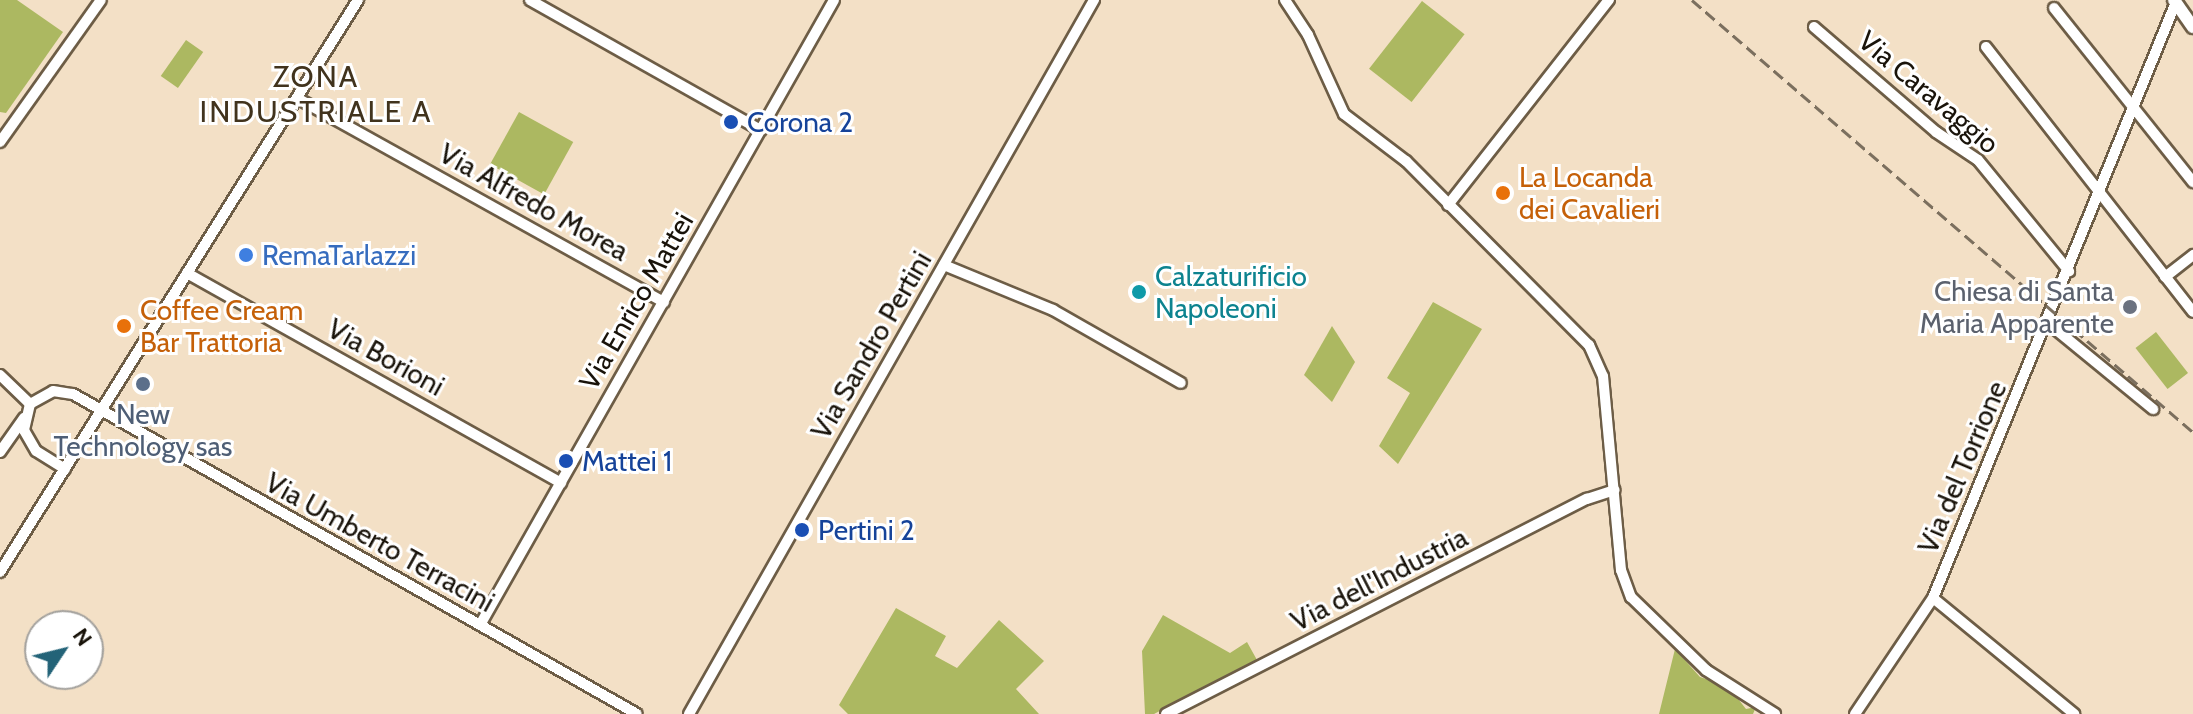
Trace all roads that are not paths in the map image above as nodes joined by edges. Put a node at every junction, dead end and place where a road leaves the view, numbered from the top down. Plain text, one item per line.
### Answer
1 (101, 0) edge
2 (358, 0) edge
3 (530, 0) edge
4 (834, 0) edge
5 (1094, 0) edge
6 (1285, 0) edge
7 (1609, 0) edge
8 (2175, 1) edge
9 (2054, 8) dead end
10 (1814, 27) dead end
11 (2193, 27) edge
12 (1986, 47) dead end
13 (297, 98) junction
14 (2133, 108) junction
15 (761, 130) junction
16 (2, 134) edge
17 (2193, 182) edge
18 (2099, 192) junction
19 (1448, 205) junction
20 (2193, 255) edge
21 (944, 265) junction
22 (2069, 271) junction
23 (187, 273) junction
24 (2165, 277) junction
25 (664, 302) junction
26 (2193, 312) edge
27 (2048, 323) junction
28 (0, 375) edge
29 (1181, 383) dead end
30 (30, 404) junction
31 (2153, 409) dead end
32 (100, 412) junction
33 (24, 418) junction
34 (0, 452) edge
35 (65, 469) junction
36 (561, 483) junction
37 (1615, 490) junction
38 (0, 572) edge
39 (1933, 598) junction
40 (480, 625) junction
41 (637, 714) edge
42 (689, 714) edge
43 (1166, 714) edge
44 (1775, 714) edge
45 (1855, 714) edge
46 (2074, 714) edge

1 - 16 street
2 - 13 street
3 - 15 street
4 - 15 street, Via Enrico Mattei
5 - 21 street, Via Sandro Pertini
6 - 19 street
7 - 19 street
8 - 11 main road
8 - 14 street, Via del Torrione
9 - 14 street
10 - 22 street, Via Caravaggio
12 - 18 street
13 - 23 street
13 - 25 street, Via Alfredo Morea
14 - 17 street
14 - 18 street, Via del Torrione
15 - 25 street, Via Enrico Mattei
18 - 22 street, Via del Torrione
18 - 24 street
19 - 37 street
20 - 24 street
21 - 29 street
21 - 42 street, Via Sandro Pertini
22 - 27 street, Via del Torrione
23 - 32 street
23 - 36 street, Via Borioni
24 - 26 street
25 - 36 street, Via Enrico Mattei
27 - 31 street
27 - 39 street, Via del Torrione
28 - 30 street
30 - 32 street, Via Umberto Terracini
30 - 33 street
32 - 35 street
32 - 40 street, Via Umberto Terracini
33 - 34 street
33 - 35 street
35 - 38 street
36 - 40 street, Via Enrico Mattei
37 - 43 street, Via dell'Industria
37 - 44 street
39 - 45 street, Via del Torrione
39 - 46 street
40 - 41 street, Via Umberto Terracini

